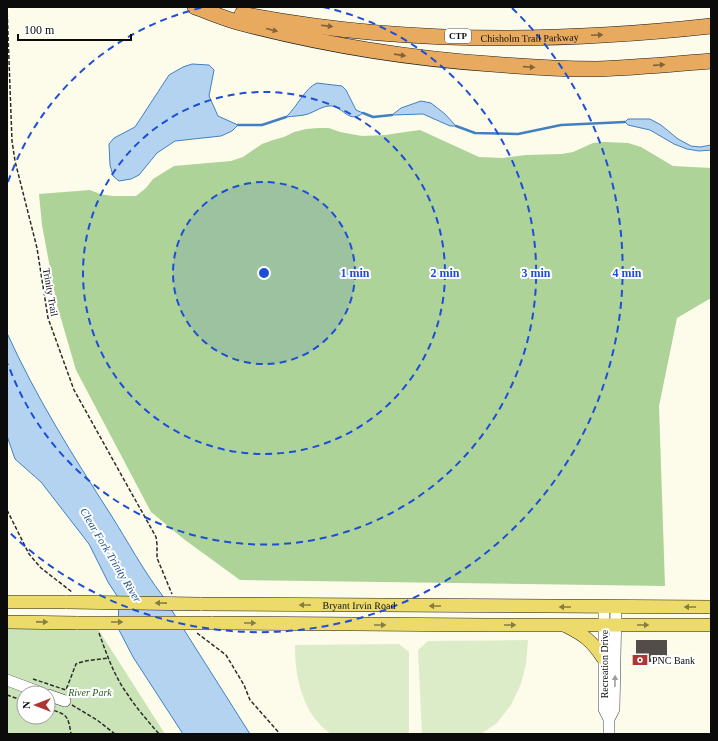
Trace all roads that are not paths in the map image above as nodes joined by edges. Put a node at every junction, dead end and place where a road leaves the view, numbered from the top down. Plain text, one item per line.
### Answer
1 (195, 7) edge
2 (206, 7) edge
3 (711, 26) edge
4 (711, 61) edge
5 (7, 602) edge
6 (610, 607) junction
7 (711, 607) edge
8 (7, 622) edge
9 (565, 625) junction
10 (610, 625) junction
11 (711, 625) edge
12 (603, 658) junction
13 (7, 680) edge
14 (20, 685) edge
15 (56, 698) edge
16 (64, 701) road end
17 (609, 719) junction
18 (609, 734) edge

1 -> 4 highway
2 -> 3 highway, Chisholm Trail Parkway / CTP
6 -> 5 main road, Bryant Irvin Road, bridge
7 -> 6 main road, Bryant Irvin Road
6 - 10 street, Recreation Drive
8 -> 9 main road, Bryant Irvin Road, bridge
9 - 10 main road, Bryant Irvin Road
9 - 12 main road
10 -> 11 main road, Bryant Irvin Road
10 - 12 street, Recreation Drive
17 -> 10 street, Recreation Drive
12 - 17 street, Recreation Drive
13 - 14 street
15 - 16 street
17 - 18 street, Recreation Drive

